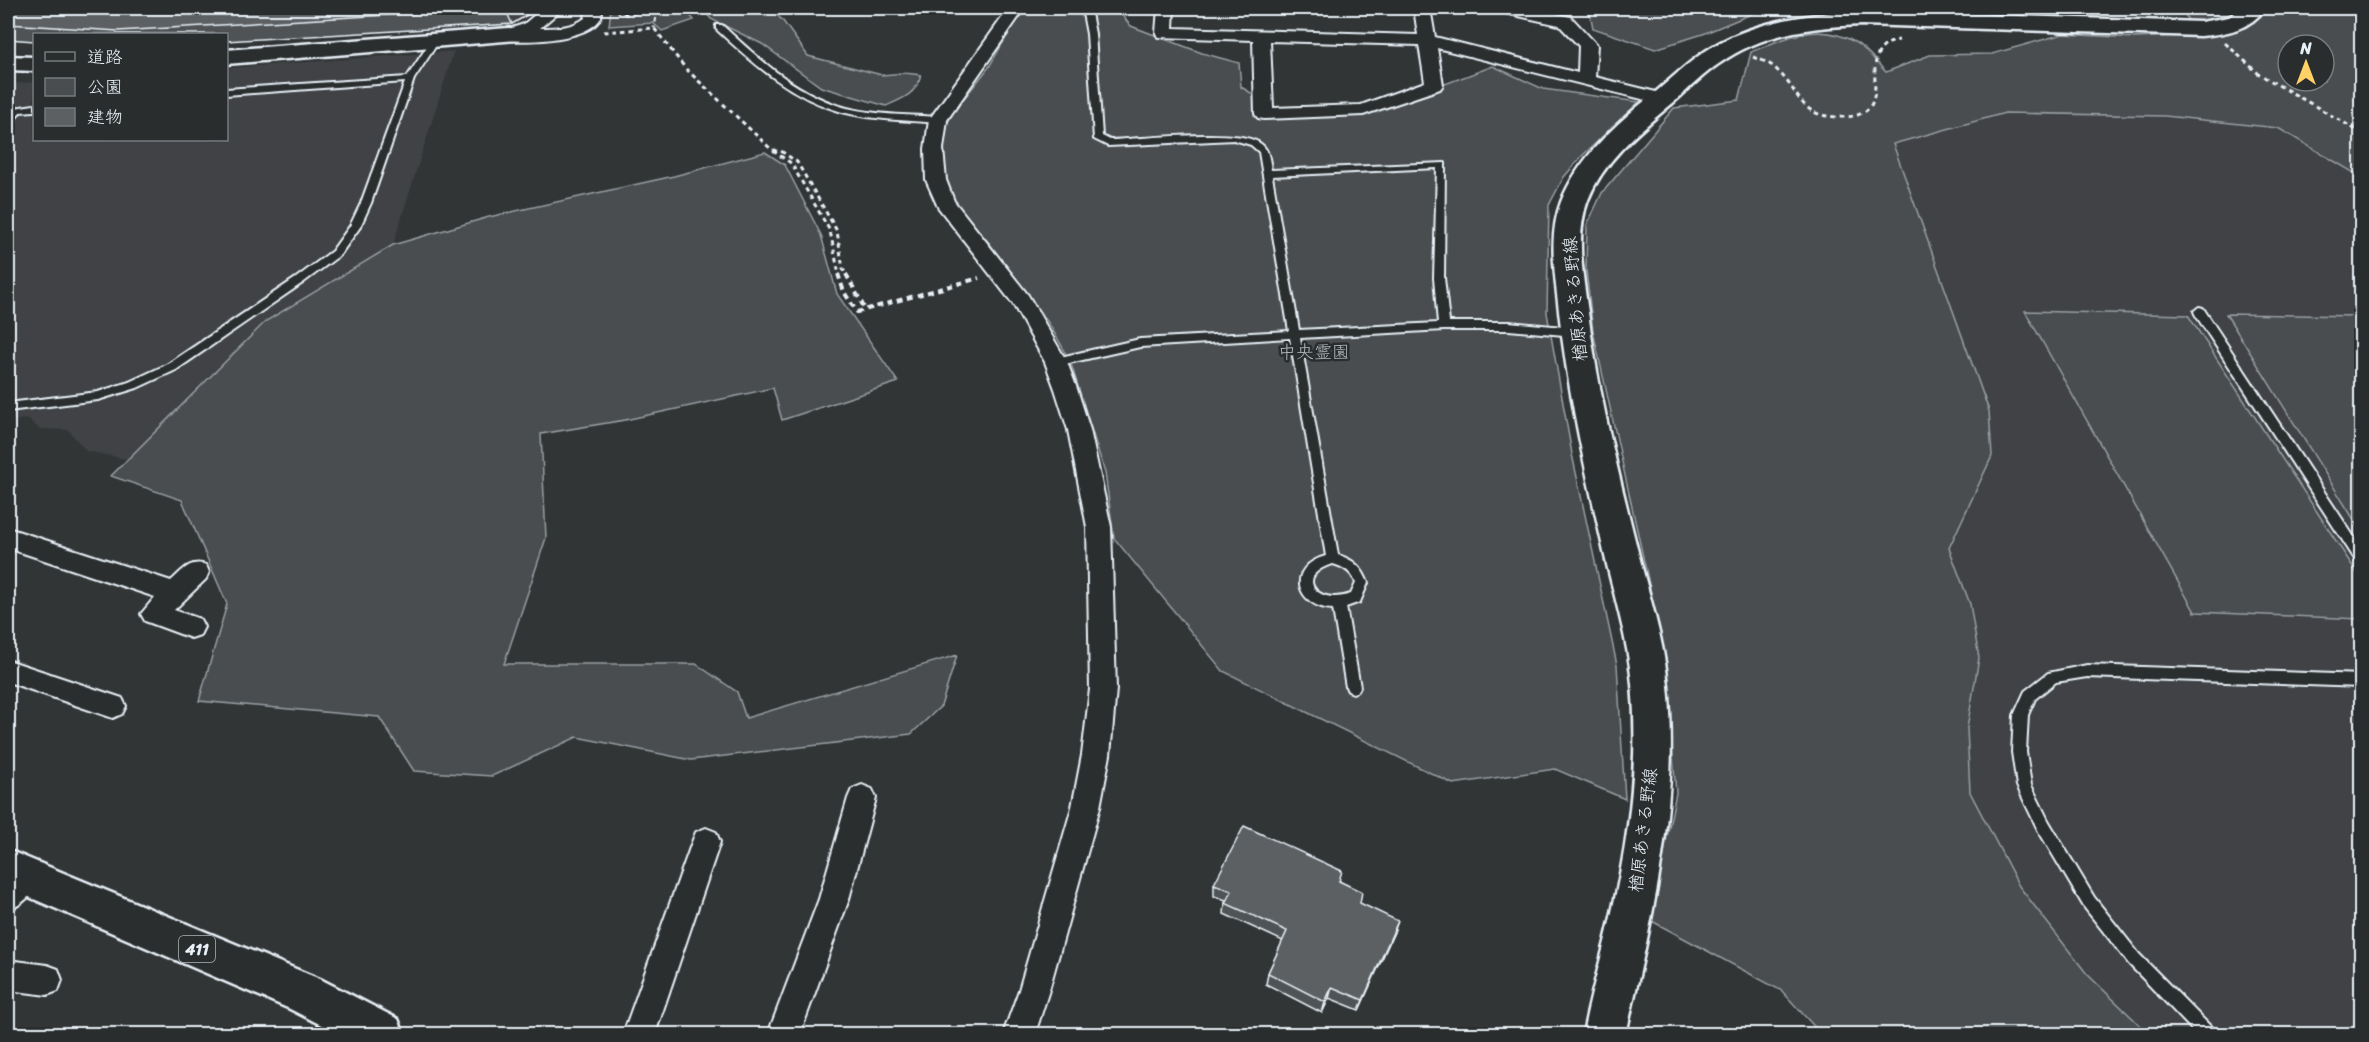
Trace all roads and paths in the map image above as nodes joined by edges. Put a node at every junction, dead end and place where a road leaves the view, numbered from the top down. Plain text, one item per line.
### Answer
1 (555, 8) edge
2 (590, 8) edge
3 (618, 8) edge
4 (663, 8) edge
5 (1019, 8) edge
6 (1086, 8) edge
7 (1166, 8) edge
8 (1422, 8) edge
9 (1506, 8) edge
10 (2254, 8) edge
11 (657, 10) junction
12 (719, 27) dead end
13 (654, 28) junction
14 (594, 33) dead end
15 (509, 35) junction
16 (1261, 35) junction
17 (1427, 40) junction
18 (1908, 40) dead end
19 (435, 41) junction
20 (2229, 47) dead end
21 (1723, 50) junction
22 (228, 57) edge
23 (8, 63) edge
24 (33, 64) edge
25 (410, 79) junction
26 (1586, 80) junction
27 (228, 92) edge
28 (1662, 99) junction
29 (33, 108) edge
30 (12, 111) edge
31 (938, 120) junction
32 (8, 123) edge
33 (2361, 133) edge
34 (772, 150) junction
35 (1267, 172) junction
36 (1000, 271) junction
37 (866, 311) junction
38 (2199, 312) dead end
39 (1444, 326) junction
40 (1575, 332) junction
41 (1296, 335) junction
42 (1056, 362) junction
43 (8, 407) edge
44 (8, 538) edge
45 (1333, 559) junction
46 (2361, 560) edge
47 (197, 572) dead end
48 (175, 593) junction
49 (1339, 605) junction
50 (191, 627) dead end
51 (8, 671) edge
52 (2361, 681) edge
53 (1353, 687) dead end
54 (113, 706) dead end
55 (862, 798) dead end
56 (706, 842) dead end
57 (14, 881) edge
58 (8, 975) edge
59 (47, 980) dead end
60 (383, 1035) edge
61 (639, 1035) edge
62 (784, 1035) edge
63 (1019, 1035) edge
64 (1604, 1035) edge
65 (2206, 1035) edge

1 - 15 street
2 - 15 street
3 - 11 path
4 - 11 path
5 - 31 street
6 - 35 lane
7 - 16 street
8 - 17 street
9 - 26 street
10 - 21 main road, 楢原あきる野線
11 - 13 path
12 - 31 lane
13 - 14 path
13 - 34 path
15 - 19 main road
16 - 17 street
16 - 17 street
17 - 26 street
18 - 21 path
19 - 22 main road
19 - 25 lane
20 - 33 path
21 - 28 main road, 楢原あきる野線
23 - 24 main road
25 - 27 lane
25 - 43 lane
26 - 28 street
28 - 40 main road, 楢原あきる野線
29 - 30 lane
30 - 32 lane
31 - 36 street
34 - 37 path
34 - 37 path
35 - 39 lane
35 - 41 lane
36 - 37 path
36 - 42 street
38 - 46 lane
39 - 40 lane
39 - 41 lane
40 - 64 main road, 楢原あきる野線
41 - 42 lane
41 - 45 lane
42 - 63 street
44 - 48 street
45 - 49 lane
45 - 49 lane
47 - 48 street
48 - 50 street
49 - 53 lane
51 - 54 street
52 - 65 lane
55 - 62 street
56 - 61 street
57 - 60 main road, 411
58 - 59 street

